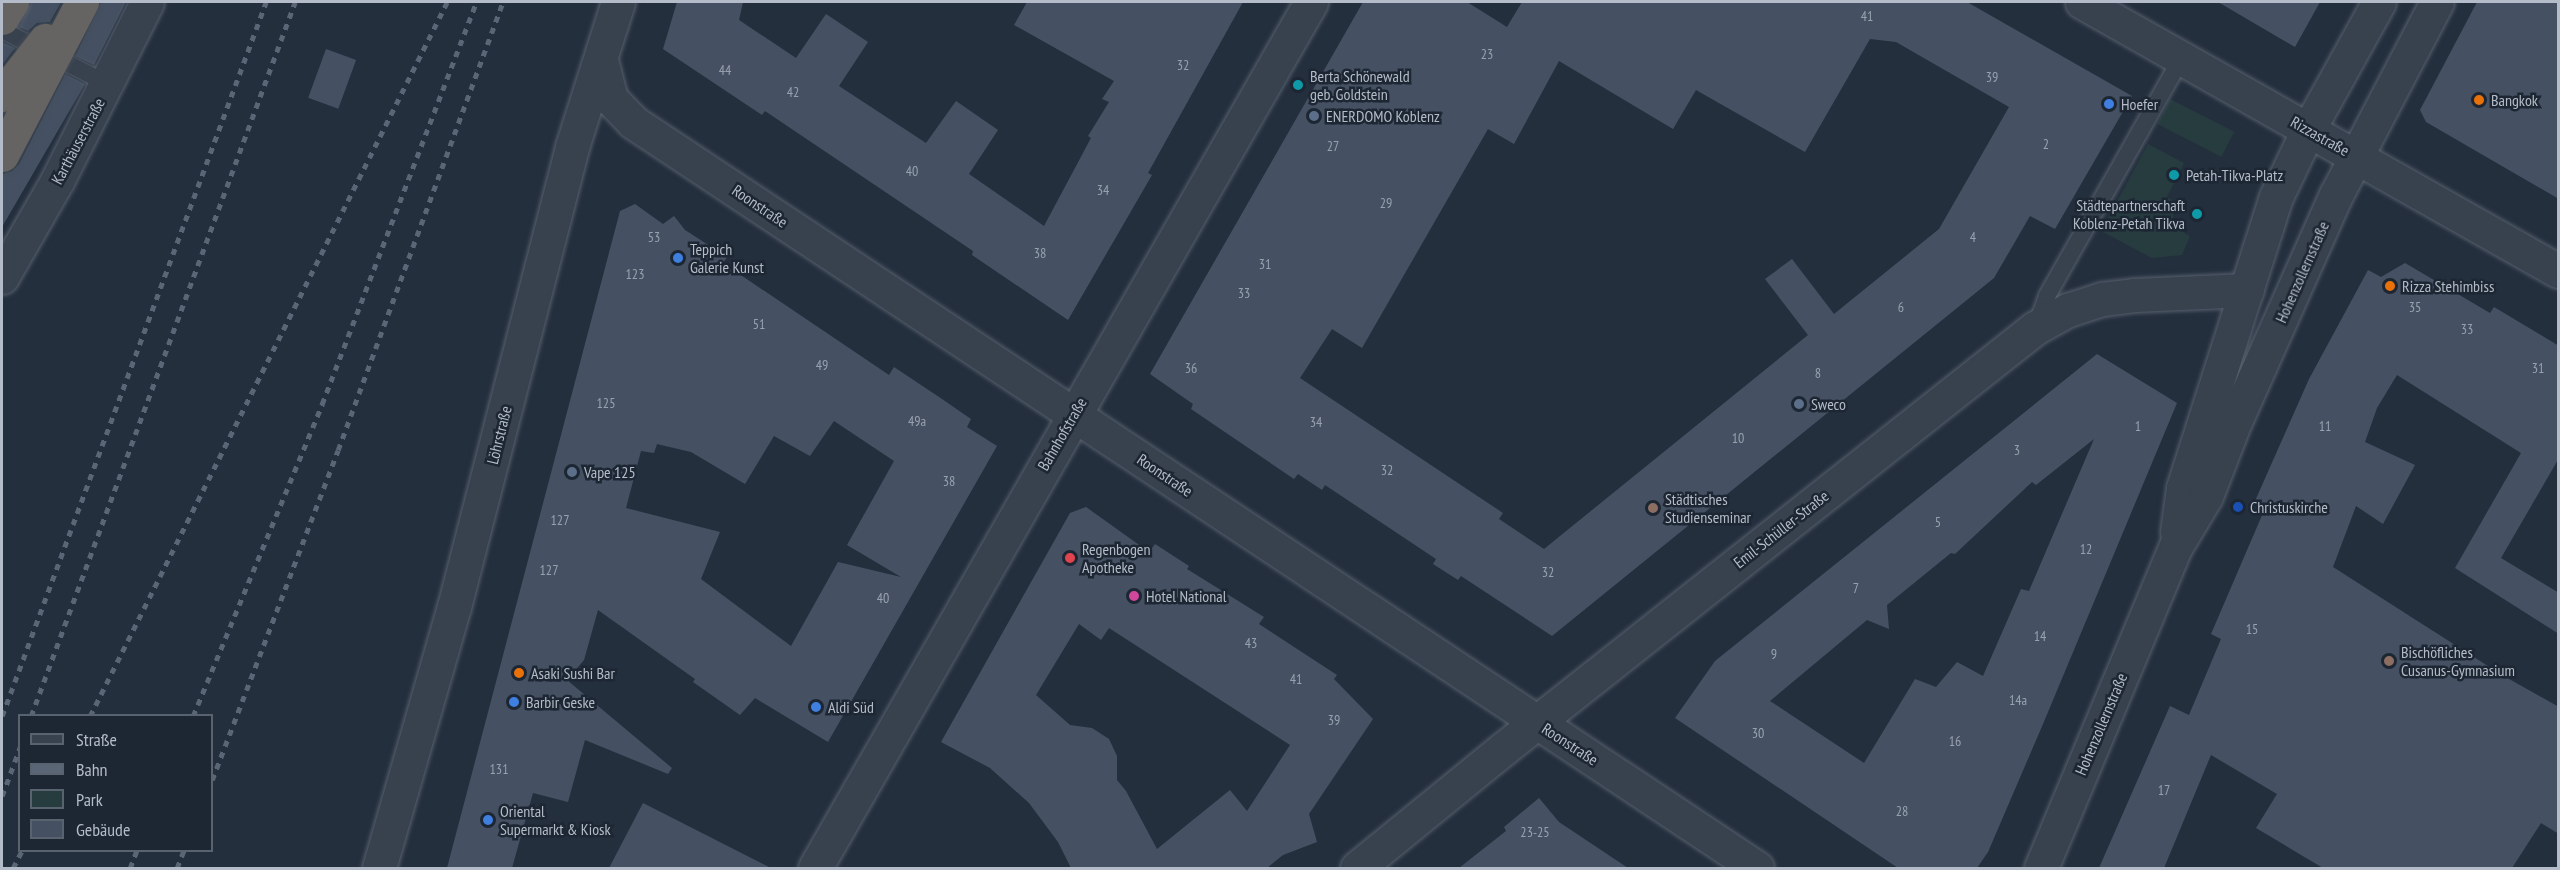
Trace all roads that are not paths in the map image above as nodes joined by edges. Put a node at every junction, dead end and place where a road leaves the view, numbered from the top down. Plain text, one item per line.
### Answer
1 (12, 2) edge
2 (75, 2) edge
3 (82, 2) edge
4 (147, 2) edge
5 (618, 2) edge
6 (1311, 2) edge
7 (2082, 2) edge
8 (2379, 2) edge
9 (2437, 2) edge
10 (2, 18) edge
11 (2, 30) edge
12 (2181, 59) junction
13 (601, 60) junction
14 (108, 84) junction
15 (2, 95) edge
16 (2308, 130) junction
17 (2, 155) edge
18 (2357, 157) junction
19 (2559, 271) edge
20 (2, 277) edge
21 (2247, 290) junction
22 (2035, 328) junction
23 (1073, 414) junction
24 (2176, 546) junction
25 (1537, 723) junction
26 (379, 868) edge
27 (815, 868) edge
28 (1357, 868) edge
29 (1757, 868) edge
30 (2041, 868) edge

1 - 10 highway
2 - 15 highway, bridge
3 - 17 highway, bridge
4 - 14 street, Karthäuserstraße
5 - 13 street, Löhrstraße
6 - 23 street, Bahnhofstraße
7 - 12 street, Rizzastraße
8 - 16 street, Hohenzollernstraße
9 - 18 street, Hohenzollernstraße
11 - 14 lane
12 - 16 street, Rizzastraße
12 - 22 lane
13 - 23 street, Roonstraße
13 - 26 street, Löhrstraße
14 - 20 street, Karthäuserstraße
16 - 18 street, Rizzastraße
16 - 21 street, Hohenzollernstraße
18 - 19 street, Rizzastraße
18 - 24 street, Hohenzollernstraße
21 - 22 street, Emil-Schüller-Straße
21 - 24 street, Hohenzollernstraße
22 - 25 street, Emil-Schüller-Straße
23 - 25 street, Roonstraße
23 - 27 street, Bahnhofstraße
24 - 30 street, Hohenzollernstraße
25 - 28 street, Emil-Schüller-Straße
25 - 29 street, Roonstraße

